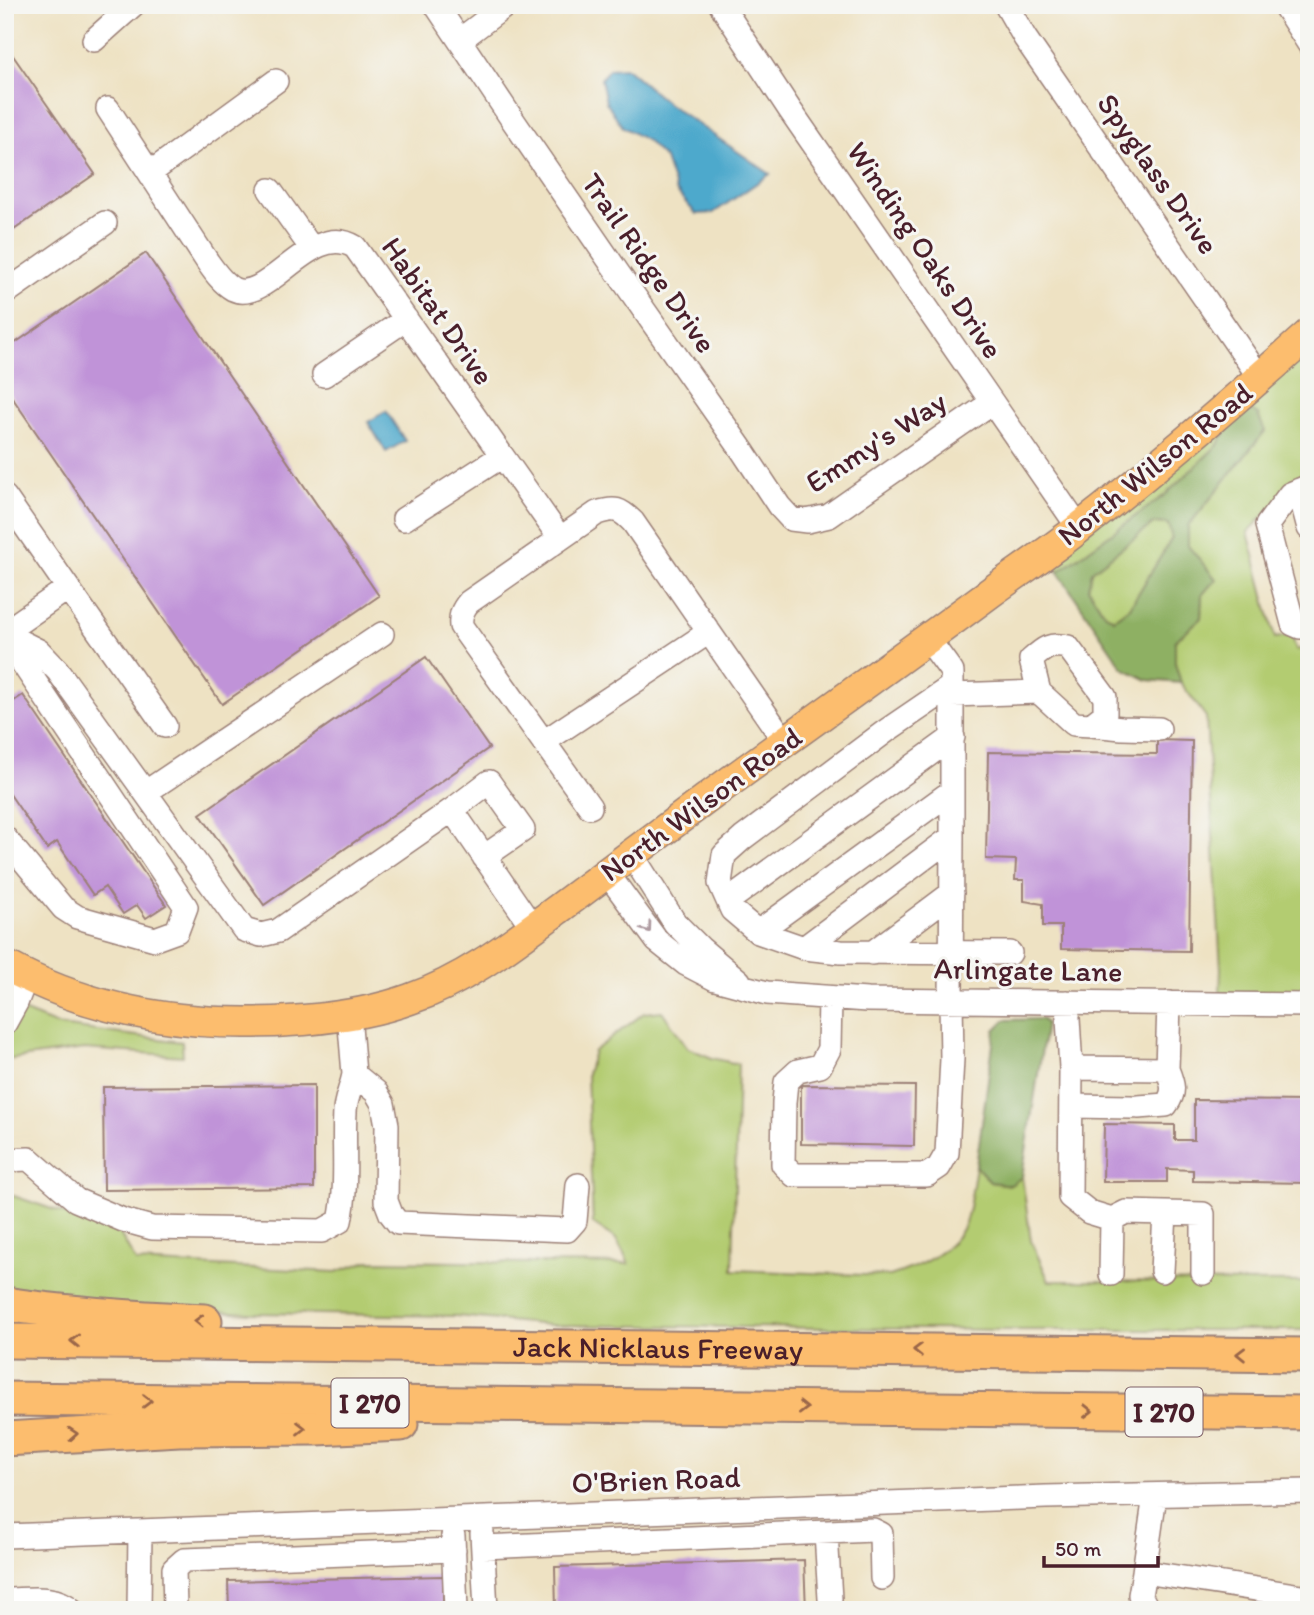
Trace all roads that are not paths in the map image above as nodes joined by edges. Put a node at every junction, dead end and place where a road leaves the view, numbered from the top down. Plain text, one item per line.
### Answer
1 (132, 5) edge
2 (436, 5) edge
3 (506, 5) edge
4 (721, 5) edge
5 (1006, 5) edge
6 (1284, 5) edge
7 (94, 40) dead end
8 (460, 40) junction
9 (1309, 44) edge
10 (276, 81) dead end
11 (107, 109) dead end
12 (150, 173) junction
13 (270, 190) dead end
14 (105, 223) dead end
15 (312, 249) junction
16 (5, 293) edge
17 (406, 319) junction
18 (1309, 334) edge
19 (324, 374) dead end
20 (1260, 378) junction
21 (991, 403) junction
22 (502, 456) junction
23 (1304, 488) edge
24 (5, 497) edge
25 (404, 519) dead end
26 (791, 519) joint
27 (1079, 528) junction
28 (1309, 528) edge
29 (560, 538) junction
30 (68, 588) junction
31 (1309, 625) edge
32 (709, 632) junction
33 (5, 634) edge
34 (382, 634) dead end
35 (928, 639) junction
36 (952, 690) junction
37 (1039, 692) junction
38 (1091, 725) junction
39 (165, 726) dead end
40 (1159, 729) dead end
41 (953, 737) junction
42 (545, 741) junction
43 (785, 742) junction
44 (953, 791) junction
45 (146, 792) junction
46 (590, 807) dead end
47 (452, 810) junction
48 (953, 837) junction
49 (10, 848) edge
50 (632, 855) junction
51 (484, 857) junction
52 (607, 873) junction
53 (952, 893) junction
54 (728, 901) junction
55 (533, 928) junction
56 (758, 932) junction
57 (804, 948) junction
58 (872, 953) junction
59 (951, 953) junction
60 (1010, 953) dead end
61 (16, 971) edge
62 (747, 988) junction
63 (831, 998) junction
64 (951, 1000) junction
65 (1067, 1002) junction
66 (1169, 1003) junction
67 (1309, 1005) edge
68 (349, 1014) junction
69 (5, 1023) edge
70 (1071, 1068) junction
71 (1167, 1069) junction
72 (354, 1074) junction
73 (1071, 1106) junction
74 (5, 1160) edge
75 (578, 1185) dead end
76 (1165, 1213) junction
77 (1112, 1219) junction
78 (1162, 1272) dead end
79 (1203, 1273) dead end
80 (1111, 1274) dead end
81 (5, 1304) edge
82 (5, 1341) edge
83 (559, 1347) junction
84 (1309, 1355) edge
85 (5, 1399) edge
86 (735, 1407) junction
87 (1309, 1413) edge
88 (5, 1439) edge
89 (1309, 1491) edge
90 (1155, 1495) junction
91 (482, 1518) junction
92 (452, 1519) junction
93 (140, 1531) junction
94 (827, 1533) junction
95 (5, 1536) edge
96 (483, 1548) junction
97 (454, 1550) junction
98 (1144, 1572) junction
99 (882, 1578) dead end
100 (830, 1599) dead end
101 (5, 1600) edge
102 (1307, 1600) edge
103 (72, 1610) edge
104 (139, 1610) edge
105 (175, 1610) edge
106 (456, 1610) edge
107 (486, 1610) edge
108 (1148, 1610) edge

1 - 7 street
2 - 8 street, Trail Ridge Drive
3 - 8 street
4 - 21 street, Winding Oaks Drive
5 - 20 street, Spyglass Drive
6 - 9 street
8 - 26 street, Trail Ridge Drive
10 - 12 street
11 - 12 street, Habitat Drive
12 - 15 street, Habitat Drive
13 - 15 street
14 - 16 street
15 - 17 street, Habitat Drive
17 - 19 street
17 - 22 street, Habitat Drive
18 - 20 main road, North Wilson Road
20 - 27 main road, North Wilson Road
21 - 26 street, Emmy's Way
21 - 27 street, Winding Oaks Drive
22 - 25 street
22 - 29 street, Habitat Drive
23 - 28 street
23 - 31 street
24 - 30 street
27 - 35 main road, North Wilson Road
29 - 32 street
29 - 42 street
30 - 33 street
30 - 39 street
32 - 42 street
32 - 43 street
33 - 45 street
33 - 49 street
34 - 45 street
35 - 36 street
35 - 43 main road, North Wilson Road
36 - 37 street
36 - 41 street
36 - 54 street
37 - 38 street
37 - 38 street
38 - 40 street
41 - 44 street
41 - 54 street
42 - 46 street
43 - 50 main road, North Wilson Road
44 - 48 street
44 - 56 street
45 - 47 street
47 - 51 street
47 - 51 street
48 - 53 street
48 - 57 street
50 - 52 main road, North Wilson Road
50 - 62 street, Arlingate Lane
51 - 55 street
52 - 55 main road, North Wilson Road
52 -> 62 street, Arlingate Lane
53 - 58 street
53 - 59 street
54 - 56 street
55 - 68 main road, North Wilson Road
56 - 57 street
57 - 58 street
58 - 59 street
59 - 60 street
59 - 64 street
61 - 68 main road, North Wilson Road
61 - 69 street
62 - 63 street, Arlingate Lane
63 - 64 street, Arlingate Lane
63 - 64 street
64 - 65 street, Arlingate Lane
65 - 66 street, Arlingate Lane
65 - 70 street
66 - 67 street, Arlingate Lane
66 - 71 street
68 - 72 street
70 - 71 street
70 - 73 street
71 - 73 street
72 - 74 street
72 - 75 street
73 - 77 street
76 - 77 street
76 - 78 street
76 - 79 street
77 - 80 street
83 -> 81 highway
83 -> 82 highway, Jack Nicklaus Freeway / I 270
84 -> 83 highway, Jack Nicklaus Freeway / I 270
85 -> 86 highway, Jack Nicklaus Freeway / I 270
86 -> 87 highway, Jack Nicklaus Freeway / I 270
88 -> 86 highway
89 - 90 street, O'Brien Road
90 - 91 street, O'Brien Road
90 - 98 street
91 - 92 street, O'Brien Road
91 - 96 street
92 - 93 street, O'Brien Road
92 - 97 street
93 - 95 street, O'Brien Road
93 - 104 street
94 - 96 street
94 - 99 street
94 - 100 street
96 - 107 street
97 - 105 street
97 - 106 street
98 - 102 street
98 - 108 street
101 - 103 street

